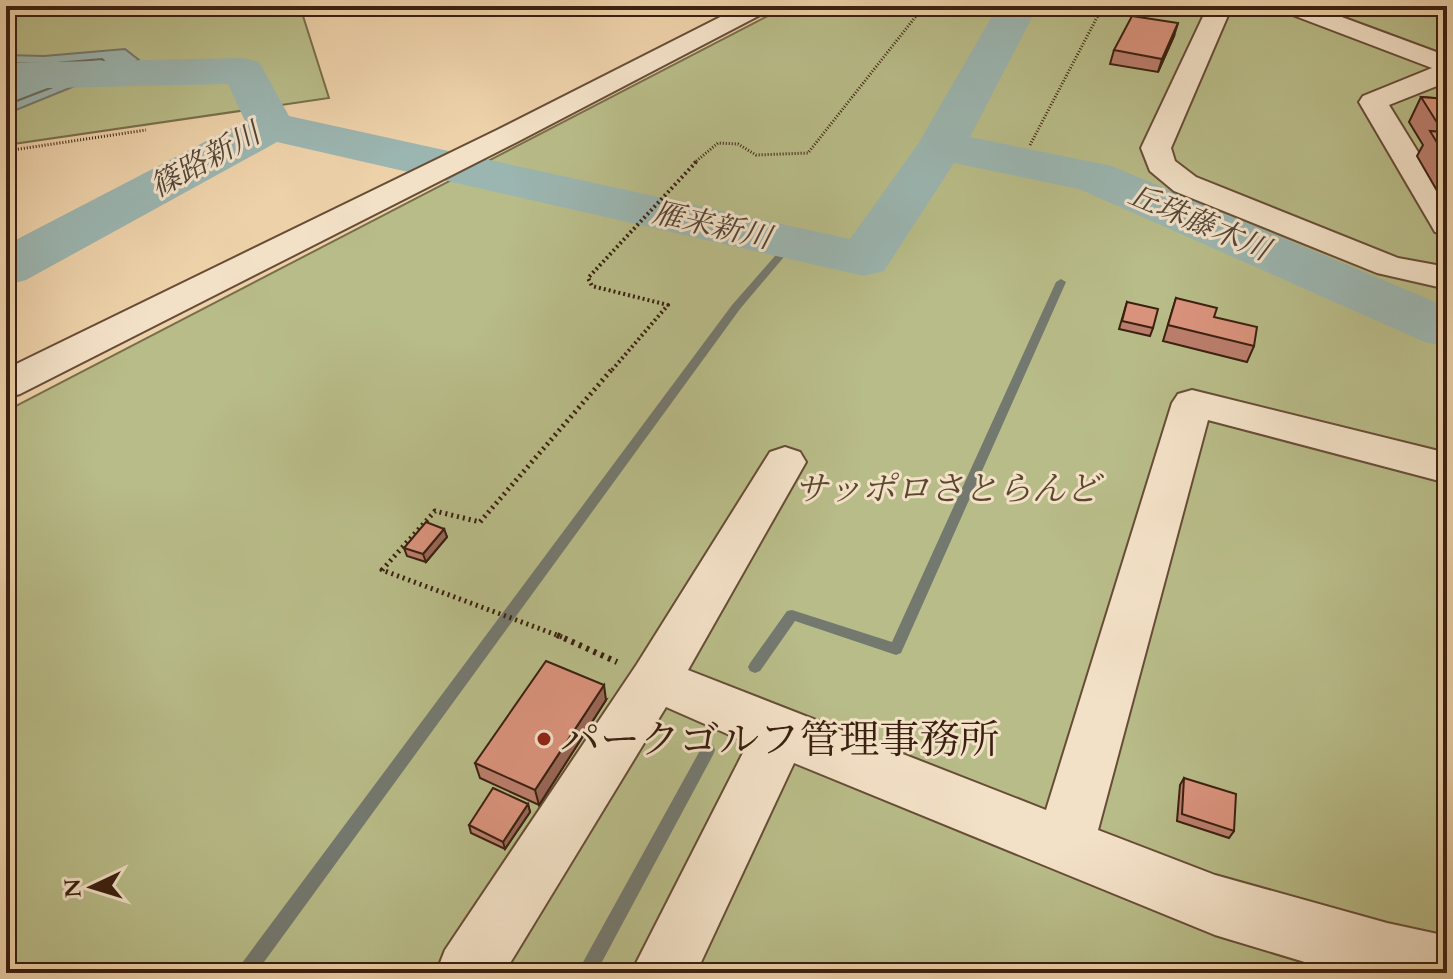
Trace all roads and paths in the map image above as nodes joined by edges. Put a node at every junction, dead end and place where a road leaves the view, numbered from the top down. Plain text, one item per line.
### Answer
1 (760, 6) edge
2 (924, 6) edge
3 (1103, 6) edge
4 (1220, 6) edge
5 (1290, 6) edge
6 (1325, 11) edge
7 (1447, 65) edge
8 (1447, 72) edge
9 (146, 130) dead end
10 (1030, 145) dead end
11 (6, 151) edge
12 (1447, 225) edge
13 (1447, 278) edge
14 (6, 385) edge
15 (785, 462) dead end
16 (1447, 468) edge
17 (655, 679) junction
18 (781, 733) junction
19 (1064, 846) junction
20 (1439, 969) edge
21 (468, 973) edge
22 (663, 973) edge

1 - 14 street
2 - 17 path
3 - 10 path
4 - 13 street
5 - 6 street
6 - 7 street
8 - 12 street
9 - 11 path
15 - 17 street
16 - 19 street
17 - 18 street
17 - 21 street
18 - 19 street
18 - 22 street
19 - 20 street

